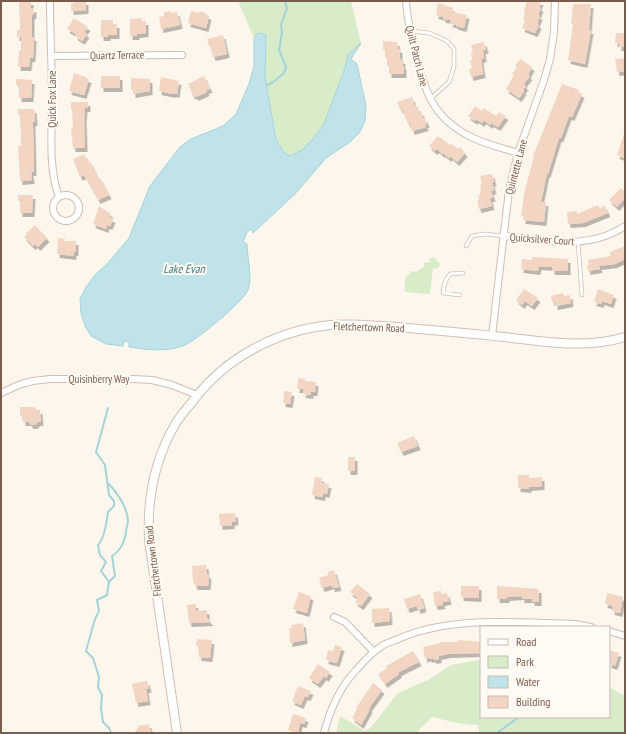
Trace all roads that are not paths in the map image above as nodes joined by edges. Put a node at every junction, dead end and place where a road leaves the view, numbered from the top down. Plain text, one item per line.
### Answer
1 (50, 1) edge
2 (406, 1) edge
3 (555, 1) edge
4 (410, 31) junction
5 (182, 55) dead end
6 (52, 56) junction
7 (430, 99) junction
8 (518, 153) junction
9 (59, 197) junction
10 (624, 229) edge
11 (503, 236) junction
12 (578, 242) junction
13 (466, 246) dead end
14 (463, 273) dead end
15 (460, 295) dead end
16 (582, 295) dead end
17 (492, 336) junction
18 (625, 337) edge
19 (1, 393) edge
20 (197, 395) junction
21 (334, 617) dead end
22 (583, 626) edge
23 (610, 631) edge
24 (625, 636) edge
25 (374, 652) junction
26 (177, 733) edge
27 (324, 733) edge

1 - 6 street, Quick Fox Lane
2 - 4 street, Quilt Patch Lane
3 - 8 street, Quintette Lane
4 - 7 street, Quilt Patch Lane
4 - 7 lane
5 - 6 street, Quartz Terrace
6 - 9 street, Quick Fox Lane
7 - 8 street, Quilt Patch Lane
8 - 11 street, Quintette Lane
9 - 9 street, Quick Fox Lane
10 - 12 street, Quicksilver Court
11 - 12 street, Quicksilver Court
11 - 13 lane
11 - 17 street, Quintette Lane
12 - 16 lane
14 - 15 lane
17 - 18 street, Fletchertown Road
17 - 20 street, Fletchertown Road
19 - 20 street, Quisinberry Way
20 - 26 street, Fletchertown Road
21 - 25 street
22 - 25 street
23 - 24 street
25 - 27 street

